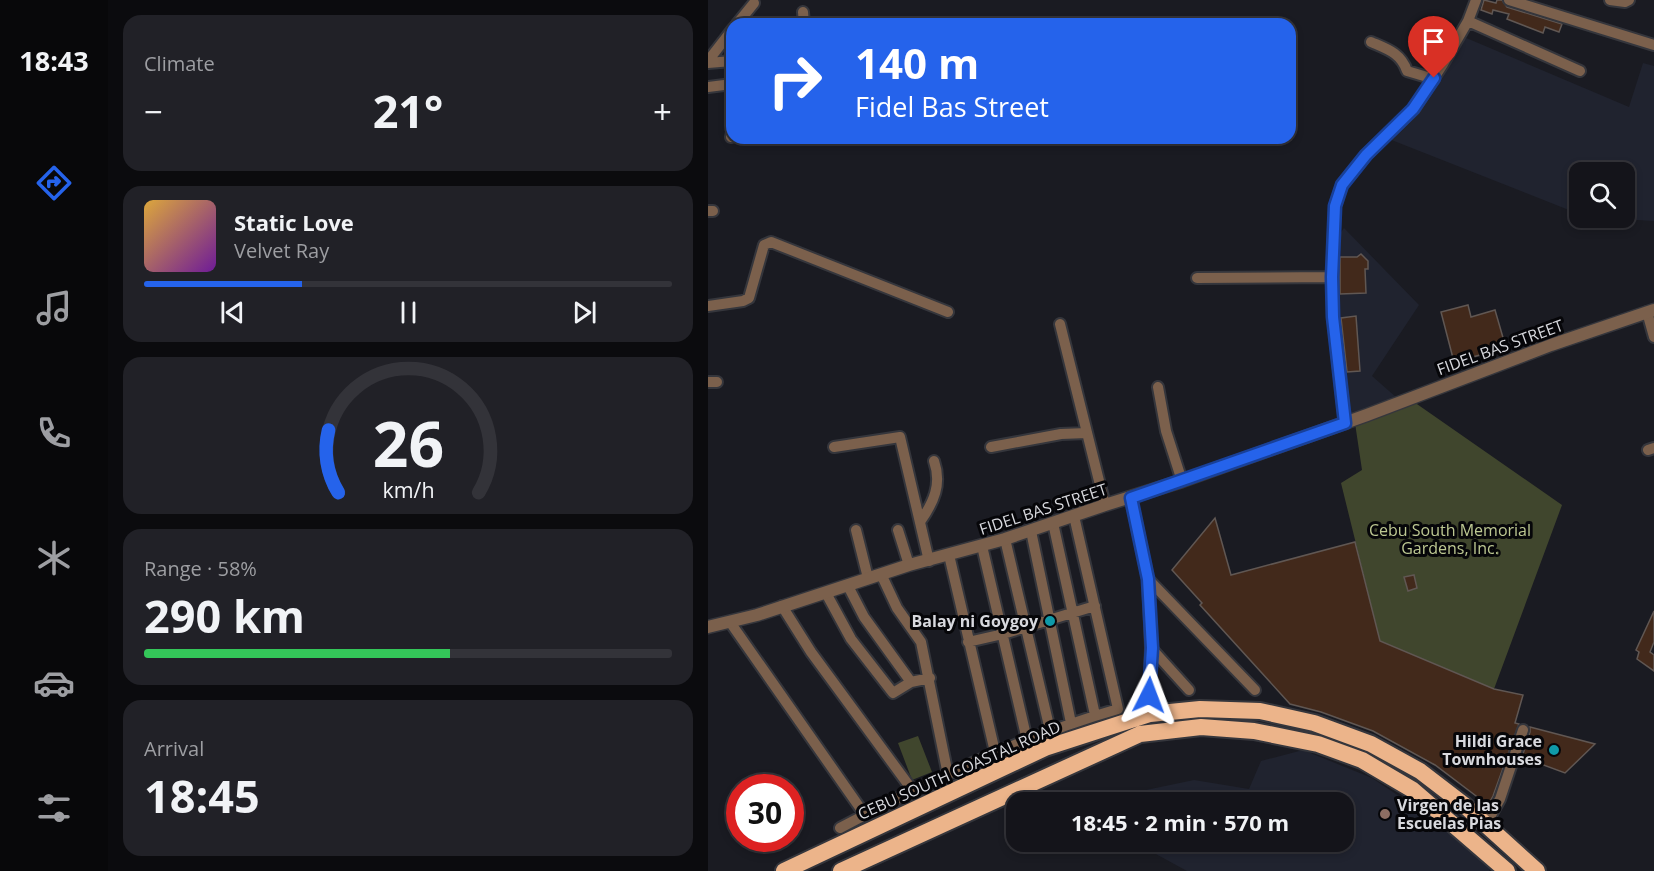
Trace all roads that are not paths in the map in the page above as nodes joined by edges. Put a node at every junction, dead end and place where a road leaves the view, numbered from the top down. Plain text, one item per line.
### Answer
1 (1476, 0) edge
2 (1509, 0) edge
3 (1610, 0) edge
4 (1629, 0) edge
5 (754, 3) dead end
6 (742, 18) edge
7 (1468, 21) junction
8 (726, 38) edge
9 (1371, 42) dead end
10 (1654, 45) edge
11 (726, 61) edge
12 (708, 62) edge
13 (1580, 71) dead end
14 (1434, 78) junction
15 (726, 85) edge
16 (708, 87) edge
17 (1332, 277) junction
18 (1197, 278) dead end
19 (708, 306) edge
20 (1651, 311) edge
21 (948, 312) dead end
22 (1059, 324) dead end
23 (1654, 337) edge
24 (1158, 387) dead end
25 (1345, 423) junction
26 (1088, 433) junction
27 (834, 447) dead end
28 (991, 447) dead end
29 (934, 461) dead end
30 (1182, 481) junction
31 (1131, 498) junction
32 (1105, 505) junction
33 (1074, 516) junction
34 (920, 522) junction
35 (1053, 523) junction
36 (856, 530) dead end
37 (898, 530) dead end
38 (1030, 531) junction
39 (1005, 539) junction
40 (982, 546) junction
41 (949, 555) junction
42 (929, 561) junction
43 (909, 565) junction
44 (881, 574) junction
45 (868, 578) junction
46 (1148, 579) junction
47 (848, 586) junction
48 (826, 593) junction
49 (783, 606) junction
50 (1095, 606) junction
51 (1072, 613) junction
52 (1049, 620) junction
53 (730, 622) junction
54 (708, 627) edge
55 (1026, 627) junction
56 (1003, 634) junction
57 (968, 642) junction
58 (1152, 648) junction
59 (930, 678) junction
60 (911, 682) junction
61 (1189, 690) dead end
62 (1255, 690) dead end
63 (1149, 695) dead end
64 (1095, 715) junction
65 (1071, 723) junction
66 (1050, 730) junction
67 (1523, 730) dead end
68 (1027, 740) junction
69 (995, 752) junction
70 (1018, 752) junction
71 (948, 775) junction
72 (913, 791) junction
73 (865, 815) junction
74 (1486, 824) junction
75 (840, 828) dead end
76 (784, 871) edge
77 (841, 871) edge
78 (1507, 871) edge
79 (1537, 871) edge

1 - 7 street
2 - 10 street
3 - 4 street
5 - 6 street
7 - 13 street
7 - 14 street
8 - 12 street
9 - 14 street
11 - 12 street
14 - 17 street
15 - 16 street
17 - 18 street
17 - 25 street
19 - 21 street
20 - 23 street
20 - 25 street, FIDEL BAS STREET
22 - 26 street
24 - 30 street
25 - 30 street, FIDEL BAS STREET
26 - 28 street
26 - 32 street
27 - 34 street
29 - 34 street
30 - 31 street, FIDEL BAS STREET
31 - 32 street, FIDEL BAS STREET
31 - 46 street
32 - 33 street, FIDEL BAS STREET
33 - 35 street, FIDEL BAS STREET
33 - 50 street
34 - 42 street
35 - 38 street, FIDEL BAS STREET
35 - 51 street
36 - 45 street
37 - 43 street
38 - 39 street, FIDEL BAS STREET
38 - 52 street
39 - 40 street, FIDEL BAS STREET
39 - 55 street
40 - 41 street, FIDEL BAS STREET
40 - 56 street
41 - 42 street, FIDEL BAS STREET
41 - 57 street
42 - 43 street, FIDEL BAS STREET
43 - 44 street, FIDEL BAS STREET
44 - 45 street, FIDEL BAS STREET
44 - 59 street
45 - 47 street, FIDEL BAS STREET
46 - 58 street
46 - 62 street
47 - 48 street, FIDEL BAS STREET
47 - 60 street
48 - 49 street, FIDEL BAS STREET
48 - 60 street
49 - 53 street, FIDEL BAS STREET
49 - 72 street
50 - 51 street
50 - 64 street
51 - 52 street
51 - 64 street
52 - 55 street
52 - 65 street
53 - 54 street, FIDEL BAS STREET
53 - 73 street
55 - 56 street
55 - 66 street
56 - 57 street
56 - 68 street
57 - 69 street
58 - 61 street
58 - 63 street
59 - 60 street
59 - 71 street
64 - 65 street
65 - 66 street
66 - 68 street
67 - 74 street
68 - 70 street
69 - 70 street
69 - 71 street
70 - 74 highway, CEBU SOUTH COASTAL ROAD
70 - 76 highway, CEBU SOUTH COASTAL ROAD
71 - 72 street
72 - 73 street
73 - 75 street
74 - 79 highway, CEBU SOUTH COASTAL ROAD
77 - 78 highway

